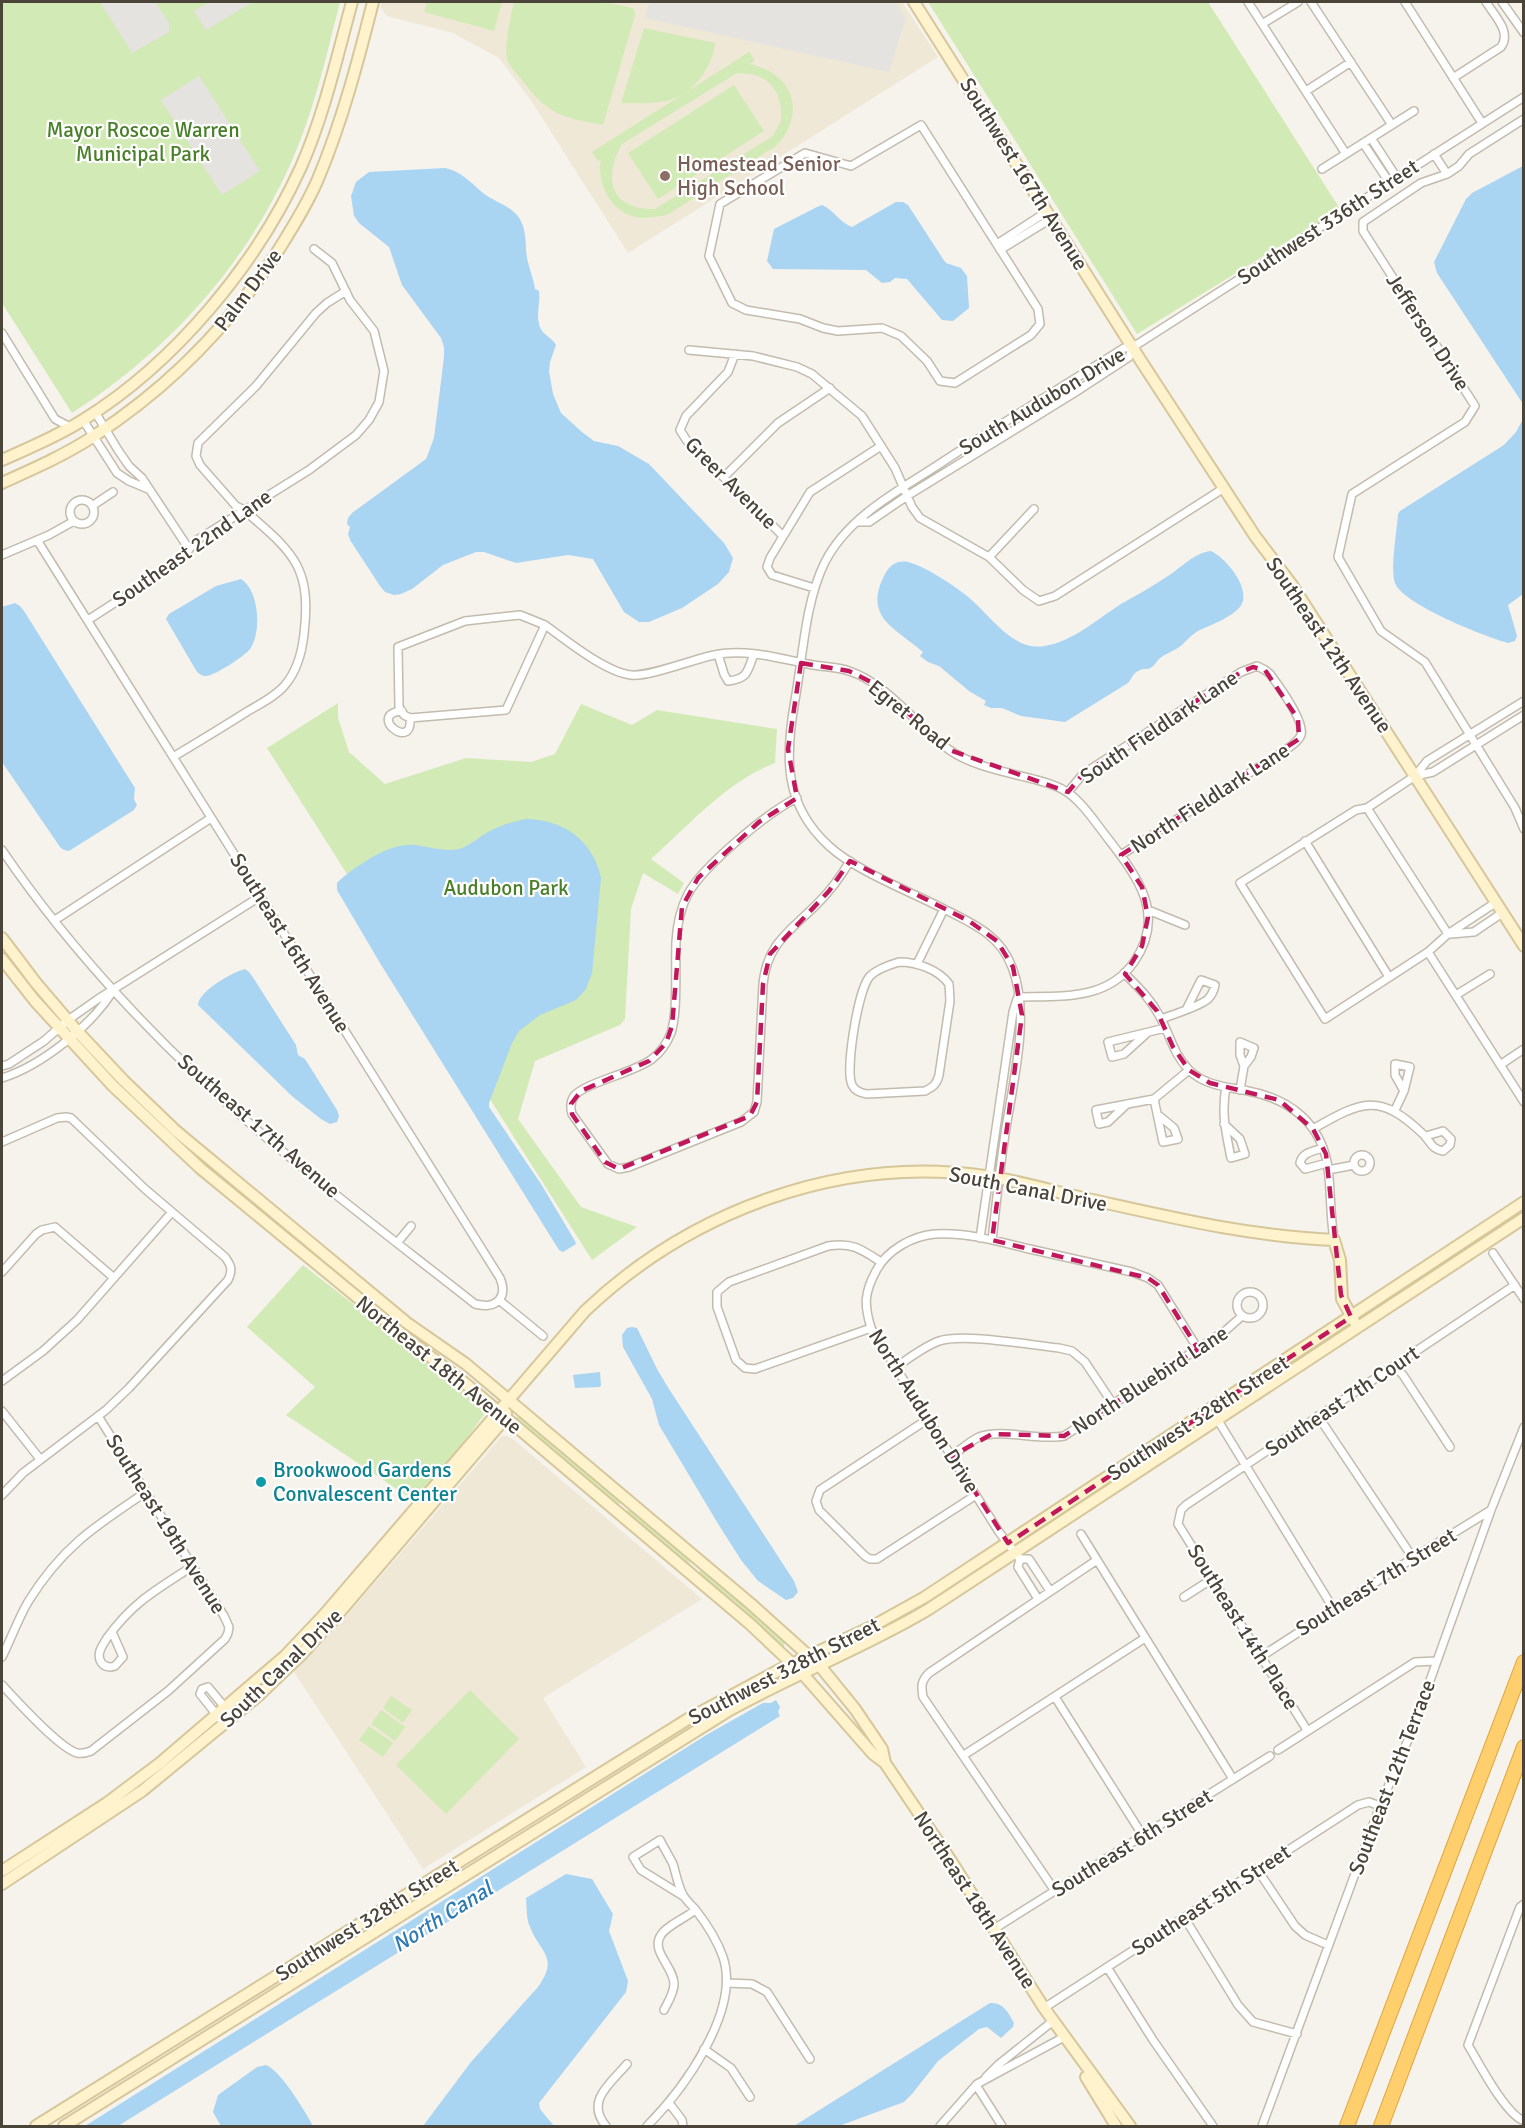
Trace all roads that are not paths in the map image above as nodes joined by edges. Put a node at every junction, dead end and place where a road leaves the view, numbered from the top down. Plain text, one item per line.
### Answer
1 (352, 2) edge
2 (373, 2) edge
3 (914, 2) edge
4 (1248, 2) edge
5 (1298, 2) edge
6 (1311, 2) edge
7 (1407, 2) edge
8 (1486, 2) edge
9 (1502, 2) edge
10 (1262, 24) junction
11 (1523, 33) edge
12 (1351, 62) junction
13 (1453, 78) junction
14 (1306, 91) junction
15 (1524, 97) edge
16 (1413, 111) dead end
17 (1524, 120) edge
18 (1482, 123) junction
19 (1392, 125) junction
20 (1371, 138) junction
21 (1363, 143) junction
22 (1346, 154) junction
23 (1434, 154) junction
24 (1322, 169) dead end
25 (1447, 174) junction
26 (1397, 178) junction
27 (1389, 182) junction
28 (1050, 215) junction
29 (998, 247) junction
30 (314, 249) dead end
31 (346, 291) junction
32 (2, 333) edge
33 (1133, 347) junction
34 (689, 350) dead end
35 (735, 354) junction
36 (830, 388) junction
37 (95, 412) junction
38 (55, 418) junction
39 (83, 420) junction
40 (70, 427) junction
41 (105, 428) junction
42 (55, 435) junction
43 (94, 436) junction
44 (881, 447) junction
45 (2, 460) edge
46 (724, 477) junction
47 (2, 483) edge
48 (904, 487) junction
49 (1224, 488) junction
50 (151, 490) junction
51 (113, 492) dead end
52 (907, 496) junction
53 (92, 506) junction
54 (1034, 509) dead end
55 (244, 510) junction
56 (74, 521) junction
57 (857, 522) junction
58 (783, 536) junction
59 (37, 540) junction
60 (189, 549) junction
61 (2, 555) edge
62 (989, 557) junction
63 (814, 588) junction
64 (88, 621) junction
65 (545, 625) junction
66 (718, 654) junction
67 (754, 654) junction
68 (801, 663) junction
69 (1253, 667) joint
70 (1524, 701) edge
71 (402, 711) junction
72 (1524, 715) edge
73 (410, 718) junction
74 (1469, 734) junction
75 (1476, 745) junction
76 (173, 757) junction
77 (1415, 776) junction
78 (1068, 792) junction
79 (797, 798) junction
80 (1367, 808) junction
81 (211, 818) junction
82 (1524, 829) edge
83 (1305, 842) junction
84 (2, 850) edge
85 (1121, 855) junction
86 (850, 861) junction
87 (261, 896) junction
88 (1495, 903) junction
89 (944, 909) junction
90 (1148, 910) junction
91 (1502, 913) junction
92 (55, 920) junction
93 (1185, 925) dead end
94 (1448, 934) junction
95 (2, 938) edge
96 (1524, 946) edge
97 (1428, 952) junction
98 (2, 959) edge
99 (917, 964) junction
100 (1124, 973) junction
101 (1490, 974) dead end
102 (1389, 977) junction
103 (114, 990) junction
104 (1456, 995) junction
105 (1018, 997) junction
106 (1187, 1008) junction
107 (1161, 1018) junction
108 (63, 1024) junction
109 (1165, 1028) junction
110 (73, 1034) junction
111 (1146, 1034) junction
112 (1524, 1049) edge
113 (1500, 1065) junction
114 (2, 1066) edge
115 (1244, 1066) dead end
116 (1189, 1070) junction
117 (2, 1078) edge
118 (1227, 1088) junction
119 (1240, 1090) junction
120 (1404, 1091) dead end
121 (1154, 1099) junction
122 (1524, 1102) edge
123 (1127, 1104) dead end
124 (1395, 1110) junction
125 (1157, 1114) dead end
126 (1224, 1124) junction
127 (1313, 1129) junction
128 (1426, 1136) dead end
129 (2, 1142) edge
130 (1323, 1148) junction
131 (1354, 1165) dead end
132 (1328, 1167) junction
133 (994, 1178) junction
134 (1524, 1202) edge
135 (172, 1212) junction
136 (1524, 1218) edge
137 (411, 1226) dead end
138 (980, 1238) junction
139 (992, 1240) junction
140 (1334, 1240) junction
141 (398, 1243) junction
142 (1493, 1253) dead end
143 (881, 1262) junction
144 (2, 1272) edge
145 (114, 1278) junction
146 (1515, 1285) junction
147 (1524, 1299) edge
148 (500, 1300) junction
149 (1242, 1316) dead end
150 (1351, 1317) junction
151 (871, 1328) junction
152 (1358, 1328) junction
153 (543, 1336) dead end
154 (1198, 1349) junction
155 (1394, 1366) junction
156 (895, 1368) junction
157 (2, 1380) edge
158 (507, 1399) junction
159 (1113, 1404) junction
160 (1210, 1409) junction
161 (2, 1411) edge
162 (502, 1415) junction
163 (98, 1416) junction
164 (1318, 1416) junction
165 (928, 1419) junction
166 (1218, 1420) junction
167 (1524, 1427) edge
168 (1450, 1447) dead end
169 (952, 1456) junction
170 (40, 1460) junction
171 (1244, 1466) junction
172 (146, 1492) junction
173 (2, 1495) edge
174 (976, 1495) junction
175 (632, 1504) junction
176 (612, 1508) junction
177 (1491, 1510) junction
178 (1178, 1524) joint
179 (1081, 1534) dead end
180 (1008, 1543) junction
181 (692, 1555) junction
182 (1018, 1556) junction
183 (1413, 1558) junction
184 (1097, 1560) junction
185 (193, 1566) junction
186 (695, 1578) junction
187 (1212, 1579) junction
188 (1050, 1591) junction
189 (1184, 1597) dead end
190 (1038, 1599) junction
191 (1333, 1608) junction
192 (112, 1632) junction
193 (1145, 1638) junction
194 (809, 1656) junction
195 (1262, 1656) junction
196 (2, 1657) edge
197 (1437, 1661) junction
198 (1524, 1662) edge
199 (792, 1664) junction
200 (820, 1666) junction
201 (802, 1673) junction
202 (2, 1685) edge
203 (838, 1688) junction
204 (1055, 1697) junction
205 (824, 1698) junction
206 (225, 1716) junction
207 (1307, 1730) junction
208 (1524, 1747) edge
209 (1278, 1750) dead end
210 (964, 1755) junction
211 (1270, 1756) dead end
212 (885, 1763) junction
213 (597, 1778) junction
214 (1233, 1779) junction
215 (597, 1793) junction
216 (1380, 1806) junction
217 (1143, 1836) junction
218 (1257, 1869) junction
219 (2, 1871) edge
220 (2, 1884) edge
221 (1055, 1891) junction
222 (683, 1896) junction
223 (1524, 1904) edge
224 (695, 1910) junction
225 (1184, 1917) junction
226 (994, 1929) junction
227 (1328, 1945) junction
228 (1107, 1967) junction
229 (727, 1983) junction
230 (1044, 2008) junction
231 (664, 2010) dead end
232 (1053, 2021) junction
233 (1297, 2034) junction
234 (1064, 2037) junction
235 (704, 2049) junction
236 (810, 2059) dead end
237 (627, 2064) dead end
238 (985, 2079) junction
239 (976, 2085) junction
240 (750, 2097) dead end
241 (669, 2103) junction
242 (1524, 2121) edge
243 (36, 2127) edge
244 (64, 2127) edge
245 (606, 2127) edge
246 (647, 2127) edge
247 (683, 2127) edge
248 (940, 2127) edge
249 (1002, 2127) edge
250 (1116, 2127) edge
251 (1130, 2127) edge
252 (1213, 2127) edge
253 (1262, 2127) edge
254 (1347, 2127) edge
255 (1381, 2127) edge

1 - 37 street, Palm Drive
2 - 41 street, Palm Drive
3 - 28 street, Southwest 167th Avenue
4 - 10 street
5 - 10 street
6 - 12 street
7 - 13 street
8 - 13 street
9 - 11 street
10 - 14 street
12 - 14 street
12 - 19 street
13 - 18 street
14 - 22 street
15 - 18 street, Southwest 336th Street
16 - 19 street
17 - 25 street
18 - 23 street, Southwest 336th Street
19 - 20 street
20 - 21 street
20 - 26 street
21 - 22 street
21 - 27 street
22 - 24 street
23 - 25 street
23 - 26 street, Southwest 336th Street
25 - 74 street, Jefferson Drive
26 - 27 street, Southwest 336th Street
27 - 33 street, Southwest 336th Street
28 - 29 street
28 - 33 street, Southwest 167th Avenue
29 - 29 street
30 - 31 street, Southeast 22nd Lane
31 - 55 street, Southeast 22nd Lane
31 - 55 street
32 - 38 street
33 - 48 street, South Audubon Drive
33 - 49 street, Southeast 12th Avenue
33 - 52 street, South Audubon Drive
34 - 35 street
35 - 36 street
35 - 46 street, Greer Avenue
36 - 44 street
36 - 46 street
37 - 39 street, Palm Drive
37 - 41 street
38 - 40 street
38 - 42 street
39 - 40 street, Palm Drive
39 - 43 street
40 - 42 street, Palm Drive
41 - 43 street, Palm Drive
41 - 50 street
42 - 45 street, Palm Drive
43 - 47 street, Palm Drive
43 - 50 street
44 - 48 street
44 - 58 street
46 - 58 street, Greer Avenue
48 - 52 street
48 - 57 street, South Audubon Drive
49 - 62 street
49 - 77 street, Southeast 12th Avenue
50 - 60 street
51 - 53 street
52 - 57 street, South Audubon Drive
52 - 62 street
53 - 56 street
53 - 56 street
54 - 62 street
55 - 60 street, Southeast 22nd Lane
55 - 76 street
56 - 59 street
57 - 63 street, South Audubon Drive
58 - 63 street
59 - 61 street
59 - 64 street, Southeast 16th Avenue
60 - 64 street, Southeast 22nd Lane
63 - 68 street, South Audubon Drive
64 - 76 street, Southeast 16th Avenue
65 - 66 street, Egret Road
65 - 71 street, Egret Road
65 - 73 street
66 - 67 street, Egret Road
66 - 67 street
67 - 68 street, Egret Road
68 - 78 street, Egret Road
68 - 79 street, South Audubon Drive
69 - 78 street, South Fieldlark Lane
69 - 85 street, North Fieldlark Lane
70 - 74 street
71 - 73 street
71 - 73 street
72 - 75 street
74 - 75 street
74 - 77 street
75 - 77 street
75 - 82 street
76 - 81 street, Southeast 16th Avenue
77 - 80 street
77 - 88 street, Southeast 12th Avenue
78 - 85 street, Egret Road
79 - 86 street, South Audubon Drive
79 - 86 street
80 - 83 street
80 - 94 street
81 - 87 street, Southeast 16th Avenue
81 - 92 street
83 - 102 street
83 - 102 street
84 - 92 street, Southeast 17th Avenue
85 - 90 street, Egret Road
86 - 89 street, South Audubon Drive
87 - 103 street
87 - 148 street, Southeast 16th Avenue
88 - 91 street, Southeast 12th Avenue
88 - 94 street
89 - 99 street
89 - 105 street, South Audubon Drive
90 - 93 street
90 - 100 street, Egret Road
91 - 94 street
91 - 96 street, Southeast 12th Avenue
92 - 103 street, Southeast 17th Avenue
94 - 97 street
95 - 108 street
97 - 102 street
97 - 104 street
98 - 108 street, Northeast 18th Avenue
99 - 99 street
100 - 105 street, Egret Road
100 - 107 street
101 - 104 street
103 - 108 street
103 - 110 street
103 - 141 street, Southeast 17th Avenue
104 - 113 street
105 - 133 street, South Audubon Drive
106 - 106 street
106 - 107 street
107 - 109 street
108 - 110 street, Northeast 18th Avenue
108 - 114 street
109 - 111 street
109 - 116 street
110 - 117 street
110 - 158 street, Northeast 18th Avenue
110 - 162 street, Northeast 18th Avenue
111 - 111 street
112 - 113 street
113 - 122 street
115 - 119 street
116 - 118 street
116 - 121 street
118 - 119 street
118 - 126 street
119 - 127 street
120 - 124 street
121 - 123 street
121 - 125 street
124 - 127 street
124 - 128 street
126 - 126 street
127 - 130 street
129 - 135 street
130 - 132 street
130 - 132 street
131 - 132 street
132 - 140 street
133 - 138 street, South Audubon Drive
133 - 139 street, South Audubon Drive
133 - 140 street, South Canal Drive
133 - 158 street, South Canal Drive
134 - 150 street, Southwest 328th Street
135 - 145 street
135 - 163 street
136 - 152 street, Southwest 328th Street
137 - 141 street
138 - 139 street, North Audubon Drive
138 - 143 street, North Audubon Drive
139 - 154 street, North Audubon Drive
140 - 150 street
141 - 148 street, Southeast 17th Avenue
142 - 146 street
143 - 151 street, North Audubon Drive
143 - 151 street
144 - 145 street
145 - 157 street
146 - 147 street
146 - 155 street, Southeast 7th Court
148 - 153 street
149 - 154 street, North Bluebird Lane
150 - 152 street
150 - 160 street, Southwest 328th Street
151 - 156 street, North Audubon Drive
152 - 166 street, Southwest 328th Street
154 - 159 street, North Bluebird Lane
155 - 164 street, Southeast 7th Court
155 - 168 street
156 - 159 street
156 - 165 street, North Audubon Drive
158 - 162 street, South Canal Drive
158 - 175 street, Northeast 18th Avenue
159 - 169 street, North Bluebird Lane
160 - 166 street
160 - 180 street, Southwest 328th Street
161 - 170 street
162 - 176 street, Northeast 18th Avenue
162 - 206 street, South Canal Drive
163 - 170 street
163 - 172 street, Southeast 19th Avenue
164 - 171 street, Southeast 7th Court
164 - 183 street
165 - 169 street, North Audubon Drive
165 - 174 street
166 - 171 street
166 - 182 street, Southwest 328th Street
167 - 177 street, Southeast 12th Terrace
169 - 174 street, North Audubon Drive
170 - 173 street
171 - 178 street, Southeast 7th Court
171 - 191 street
172 - 185 street, Southeast 19th Avenue
172 - 196 street
174 - 180 street, North Audubon Drive
175 - 176 street
175 - 181 street, Northeast 18th Avenue
176 - 186 street, Northeast 18th Avenue
177 - 183 street, Southeast 7th Street
177 - 197 street, Southeast 12th Terrace
178 - 187 street, Southeast 14th Place
179 - 184 street
180 - 182 street, North Audubon Drive
180 - 194 street, Southwest 328th Street
181 - 186 street
181 - 194 street, Northeast 18th Avenue
182 - 188 street
182 - 190 street
182 - 200 street, Southwest 328th Street
183 - 191 street, Southeast 7th Street
184 - 188 street
184 - 193 street
185 - 192 street
185 - 202 street, Southeast 19th Avenue
186 - 199 street, Northeast 18th Avenue
187 - 189 street
187 - 195 street, Southeast 14th Place
188 - 190 street
190 - 210 street
191 - 195 street, Southeast 7th Street
192 - 192 street
193 - 204 street
193 - 214 street
194 - 199 street, Southwest 328th Street
194 - 200 street, Northeast 18th Avenue
195 - 207 street, Southeast 14th Place
197 - 207 street
197 - 216 street, Southeast 12th Terrace
198 - 254 highway
199 - 201 street, Northeast 18th Avenue
199 - 213 street, Southwest 328th Street
200 - 201 street, Southwest 328th Street
200 - 203 street, Northeast 18th Avenue
201 - 205 street, Northeast 18th Avenue
201 - 215 street, Southwest 328th Street
203 - 205 street
203 - 212 street, Northeast 18th Avenue
204 - 210 street
204 - 217 street
205 - 212 street, Northeast 18th Avenue
206 - 219 street, South Canal Drive
206 - 220 street, South Canal Drive
207 - 209 street
208 - 255 highway
210 - 221 street
211 - 214 street, Southeast 6th Street
212 - 226 street, Northeast 18th Avenue
213 - 215 street
213 - 243 street, Southwest 328th Street
214 - 217 street, Southeast 6th Street
215 - 244 street, Southwest 328th Street
216 - 218 street, Southeast 5th Street
216 - 227 street, Southeast 12th Terrace
217 - 221 street, Southeast 6th Street
218 - 225 street, Southeast 5th Street
218 - 227 street
221 - 226 street, Southeast 6th Street
222 - 222 street
222 - 224 street
223 - 242 street
224 - 229 street
224 - 231 street
225 - 228 street, Southeast 5th Street
225 - 233 street
226 - 230 street, Northeast 18th Avenue
227 - 233 street, Southeast 12th Terrace
228 - 230 street, Southeast 5th Street
228 - 252 street
229 - 235 street
229 - 236 street
230 - 232 street, Northeast 18th Avenue
232 - 234 street, Northeast 18th Avenue
232 - 238 street
233 - 253 street, Southeast 12th Terrace
234 - 238 street
234 - 250 street, Northeast 18th Avenue
234 - 251 street, Northeast 18th Avenue
235 - 240 street
235 - 241 street
237 - 245 street
238 - 239 street
239 - 248 street
239 - 249 street
241 - 246 street
241 - 247 street

